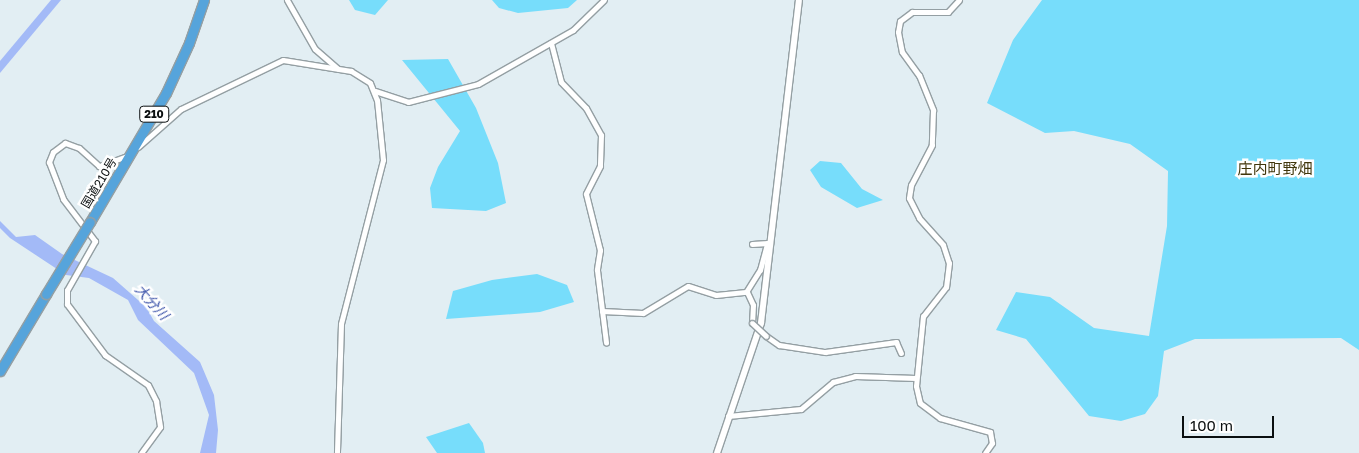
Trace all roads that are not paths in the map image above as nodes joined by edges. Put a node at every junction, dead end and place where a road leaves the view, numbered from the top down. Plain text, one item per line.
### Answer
1 (204, 0) edge
2 (287, 0) edge
3 (604, 0) edge
4 (800, 0) edge
5 (958, 0) edge
6 (551, 43) junction
7 (338, 69) junction
8 (375, 91) junction
9 (131, 154) junction
10 (769, 243) junction
11 (752, 244) dead end
12 (747, 292) junction
13 (602, 311) junction
14 (606, 342) dead end
15 (901, 353) dead end
16 (0, 371) edge
17 (916, 378) junction
18 (727, 416) junction
19 (141, 453) edge
20 (338, 453) edge
21 (718, 453) edge
22 (985, 453) edge

1 - 9 highway, 国道210号 / 210
2 - 7 street
3 - 6 street
4 - 10 street
5 - 17 street
6 - 8 street
6 - 13 street
7 - 8 street
7 - 9 street
8 - 20 street
9 - 16 highway, 国道210号 / 210, bridge
9 - 19 street
10 - 11 street
10 - 12 street
10 - 18 street
12 - 13 street
12 - 15 street, bridge
13 - 14 street
17 - 18 street
17 - 22 street
18 - 21 street

